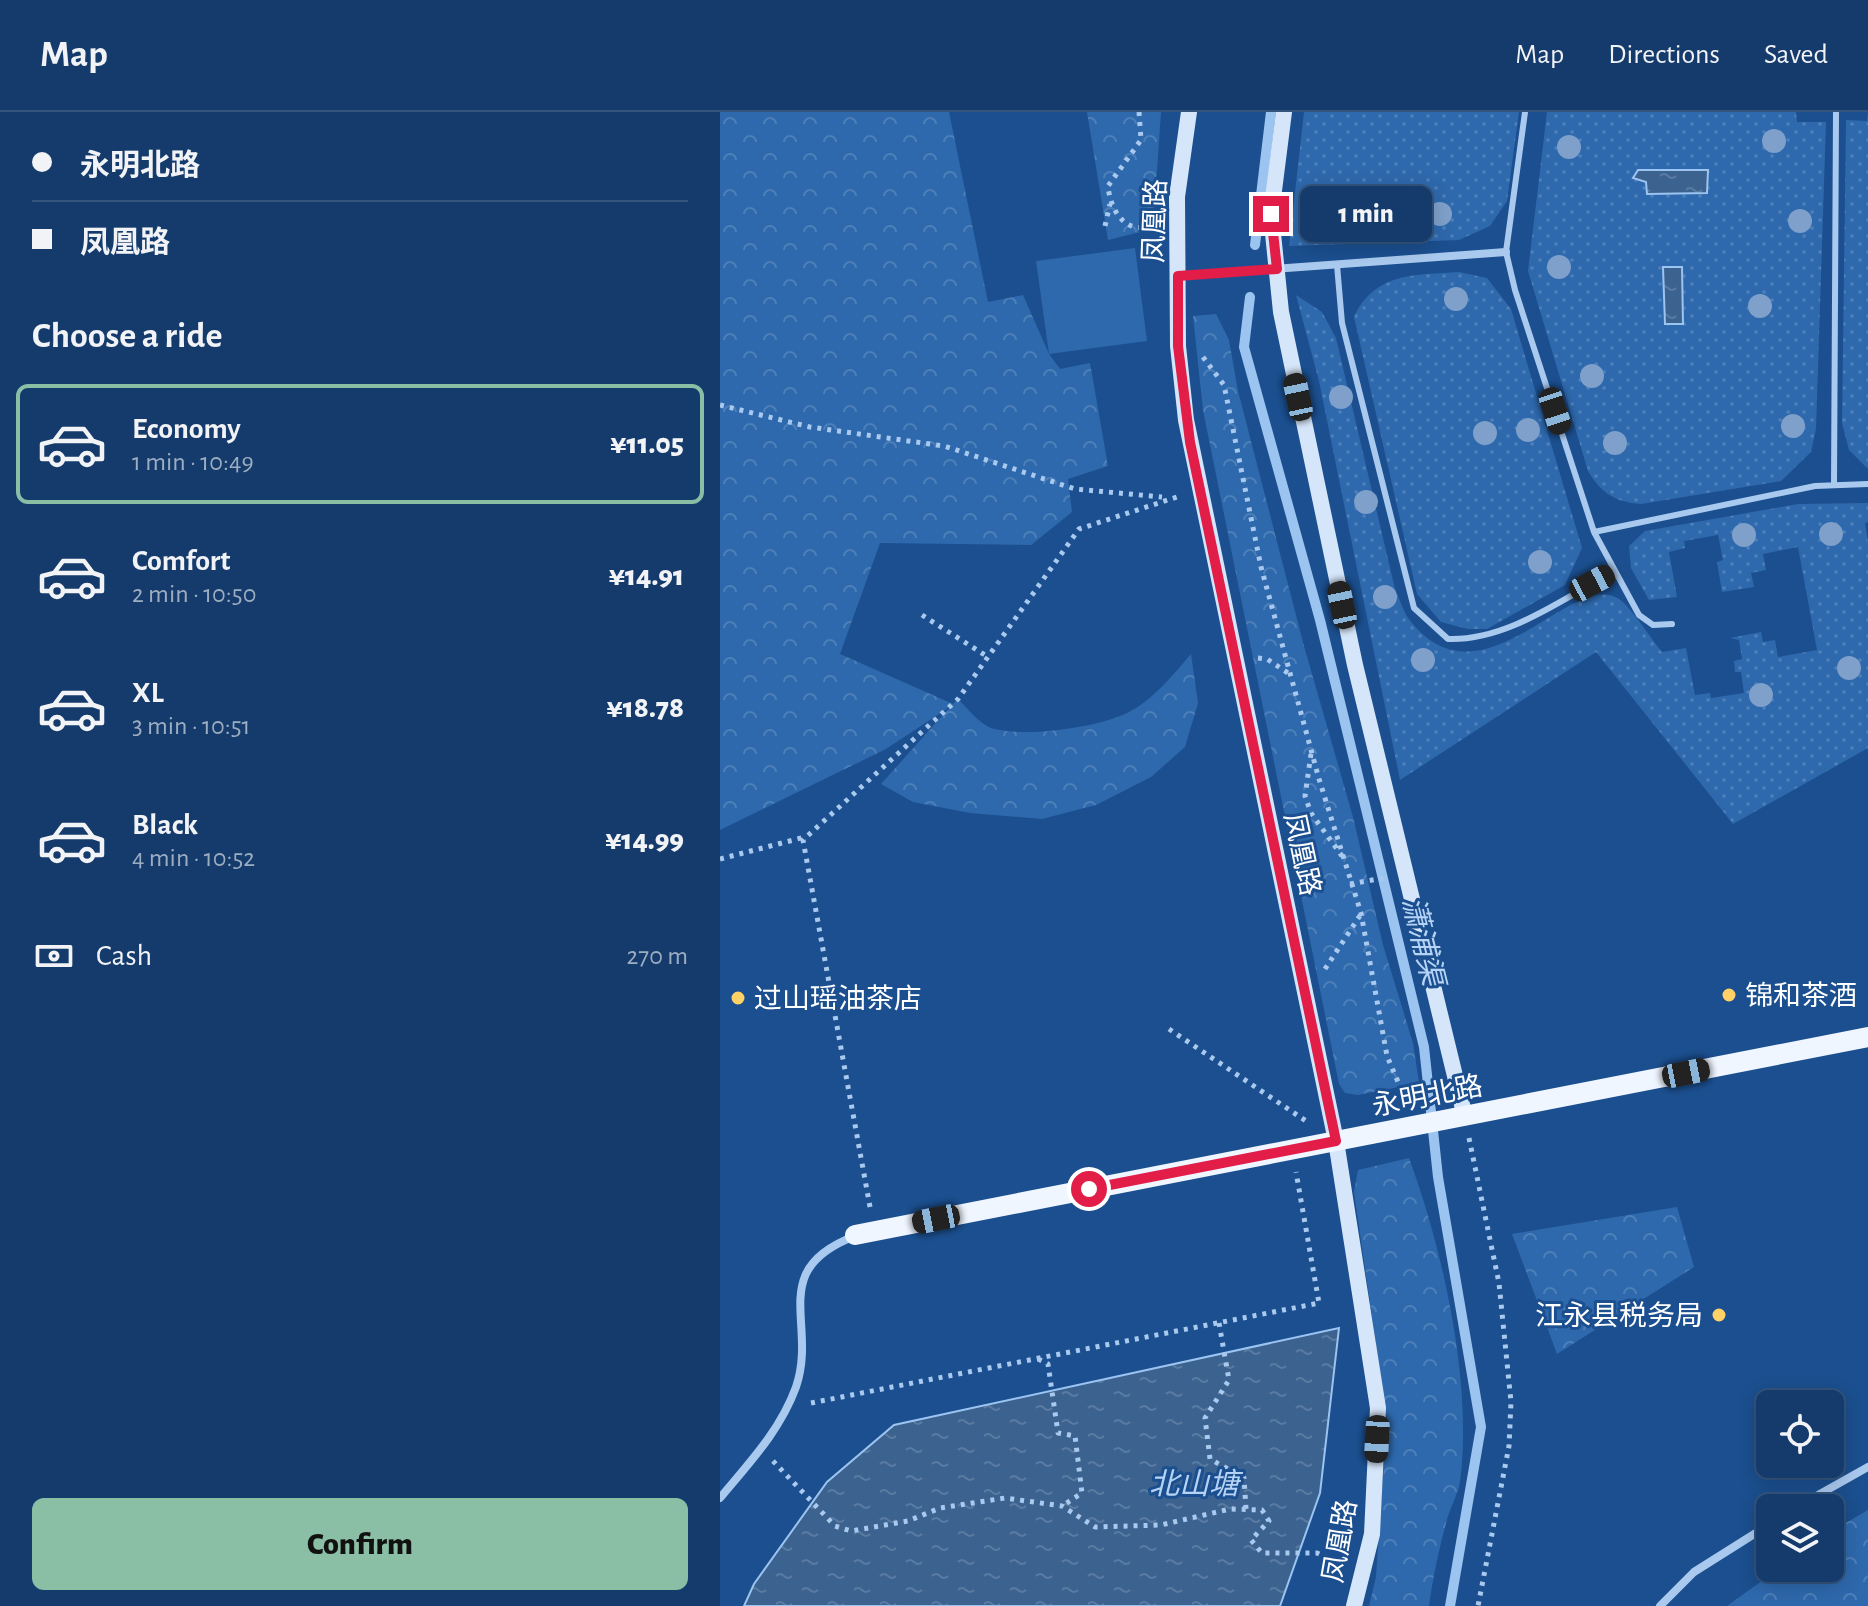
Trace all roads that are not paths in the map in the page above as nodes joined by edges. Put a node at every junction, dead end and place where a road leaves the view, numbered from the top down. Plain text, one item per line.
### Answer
1 (1189, 112) edge
2 (1284, 112) edge
3 (1525, 112) edge
4 (1836, 112) edge
5 (1506, 252) junction
6 (1337, 265) junction
7 (1277, 269) junction
8 (1178, 276) junction
9 (1834, 484) junction
10 (1868, 484) edge
11 (1594, 532) junction
12 (1615, 571) junction
13 (1672, 624) dead end
14 (1868, 1037) edge
15 (1460, 1118) junction
16 (1336, 1141) junction
17 (865, 1233) joint
18 (1868, 1467) edge
19 (1820, 1494) edge
20 (720, 1498) edge
21 (1756, 1533) edge
22 (1354, 1606) edge
23 (1660, 1606) edge

1 - 8 main road, 凤凰路
2 - 7 main road
3 - 5 lane
4 - 9 lane
5 - 6 street
5 - 11 lane
6 - 7 street
6 - 12 lane
7 - 8 street
7 - 15 main road
8 - 16 main road, 凤凰路
9 - 10 lane
9 - 11 lane
11 - 12 lane
12 - 13 lane
14 - 15 main road, 永明北路
15 - 16 main road, 永明北路
16 - 17 main road, 永明北路
16 - 22 main road, 凤凰路
17 - 20 street
18 - 19 street
21 - 23 street

